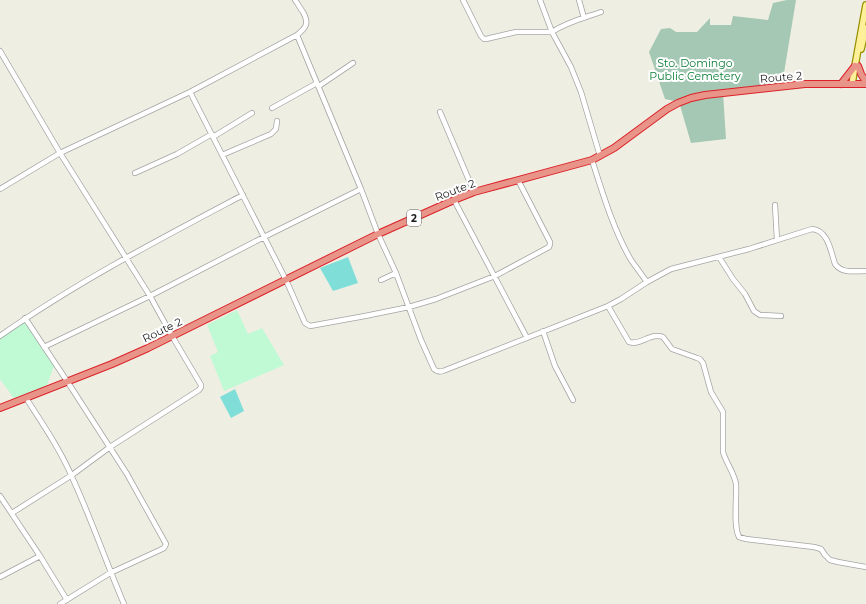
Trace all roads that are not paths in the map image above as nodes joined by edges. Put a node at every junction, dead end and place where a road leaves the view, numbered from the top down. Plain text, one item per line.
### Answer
1 (295, 0) edge
2 (463, 0) edge
3 (540, 0) edge
4 (579, 0) edge
5 (866, 5) edge
6 (601, 12) dead end
7 (584, 18) junction
8 (866, 28) edge
9 (552, 32) junction
10 (297, 35) junction
11 (0, 51) edge
12 (353, 63) dead end
13 (856, 66) junction
14 (866, 83) edge
15 (841, 84) junction
16 (854, 84) junction
17 (318, 85) junction
18 (190, 92) junction
19 (272, 108) dead end
20 (440, 112) dead end
21 (252, 113) dead end
22 (277, 121) dead end
23 (212, 136) junction
24 (60, 153) junction
25 (222, 156) junction
26 (600, 156) junction
27 (592, 160) junction
28 (135, 174) dead end
29 (518, 180) junction
30 (0, 182) edge
31 (1, 188) edge
32 (361, 189) junction
33 (474, 192) junction
34 (243, 195) junction
35 (454, 200) junction
36 (775, 205) dead end
37 (378, 234) junction
38 (264, 237) junction
39 (777, 240) junction
40 (719, 256) junction
41 (126, 257) junction
42 (866, 271) edge
43 (396, 273) junction
44 (495, 276) junction
45 (286, 280) junction
46 (381, 280) dead end
47 (647, 282) junction
48 (150, 296) junction
49 (608, 306) junction
50 (409, 307) junction
51 (781, 316) dead end
52 (25, 318) junction
53 (543, 331) junction
54 (0, 336) edge
55 (172, 336) junction
56 (527, 338) junction
57 (44, 347) junction
58 (68, 381) junction
59 (26, 398) junction
60 (573, 400) dead end
61 (0, 408) edge
62 (110, 447) junction
63 (72, 475) junction
64 (0, 496) edge
65 (12, 514) junction
66 (40, 556) junction
67 (866, 567) edge
68 (110, 573) junction
69 (0, 577) edge
70 (68, 600) junction
71 (60, 604) edge
72 (124, 604) edge

1 - 10 street
2 - 9 street
3 - 9 street
4 - 7 street
5 - 13 main road
6 - 7 street
7 - 9 street
8 - 13 main road
9 - 26 street
10 - 17 street
10 - 18 street
11 - 24 street
12 - 17 street
13 - 14 highway
13 - 15 highway
13 - 16 main road
14 - 16 highway, Route 2 / 2
15 - 16 highway, Route 2 / 2
15 - 26 highway, Route 2 / 2
17 - 19 street
17 - 32 street
18 - 23 street
18 - 24 street
20 - 33 street
21 - 23 street
22 - 25 street
23 - 25 street
23 - 28 street
24 - 31 street
24 - 41 street
25 - 34 street
26 - 27 highway, Route 2 / 2
27 - 29 highway, Route 2 / 2
27 - 47 street
29 - 33 highway, Route 2 / 2
29 - 44 street
30 - 31 street
32 - 37 street
32 - 38 street
33 - 35 highway, Route 2 / 2
34 - 38 street
34 - 41 street
35 - 37 highway, Route 2 / 2
35 - 44 street
36 - 39 street
37 - 43 street
37 - 45 highway, Route 2 / 2
38 - 45 street
38 - 48 street
39 - 40 street
39 - 42 street
40 - 47 street
40 - 51 street
41 - 48 street
41 - 52 street
43 - 46 street
43 - 50 street
44 - 50 street
44 - 56 street
45 - 50 street
45 - 55 highway, Route 2 / 2
47 - 49 street
48 - 55 street
48 - 57 street
49 - 53 street
49 - 67 street
50 - 56 street
52 - 54 street
52 - 57 street
53 - 56 street
53 - 60 street
55 - 58 highway, Route 2 / 2
55 - 62 street
57 - 58 street
58 - 59 highway, Route 2 / 2
58 - 62 street
59 - 61 highway, Route 2 / 2
59 - 63 street
62 - 63 street
62 - 68 street
63 - 65 street
63 - 68 street
64 - 65 street
65 - 66 street
66 - 69 street
66 - 70 street
68 - 70 street
68 - 72 street
70 - 71 street

